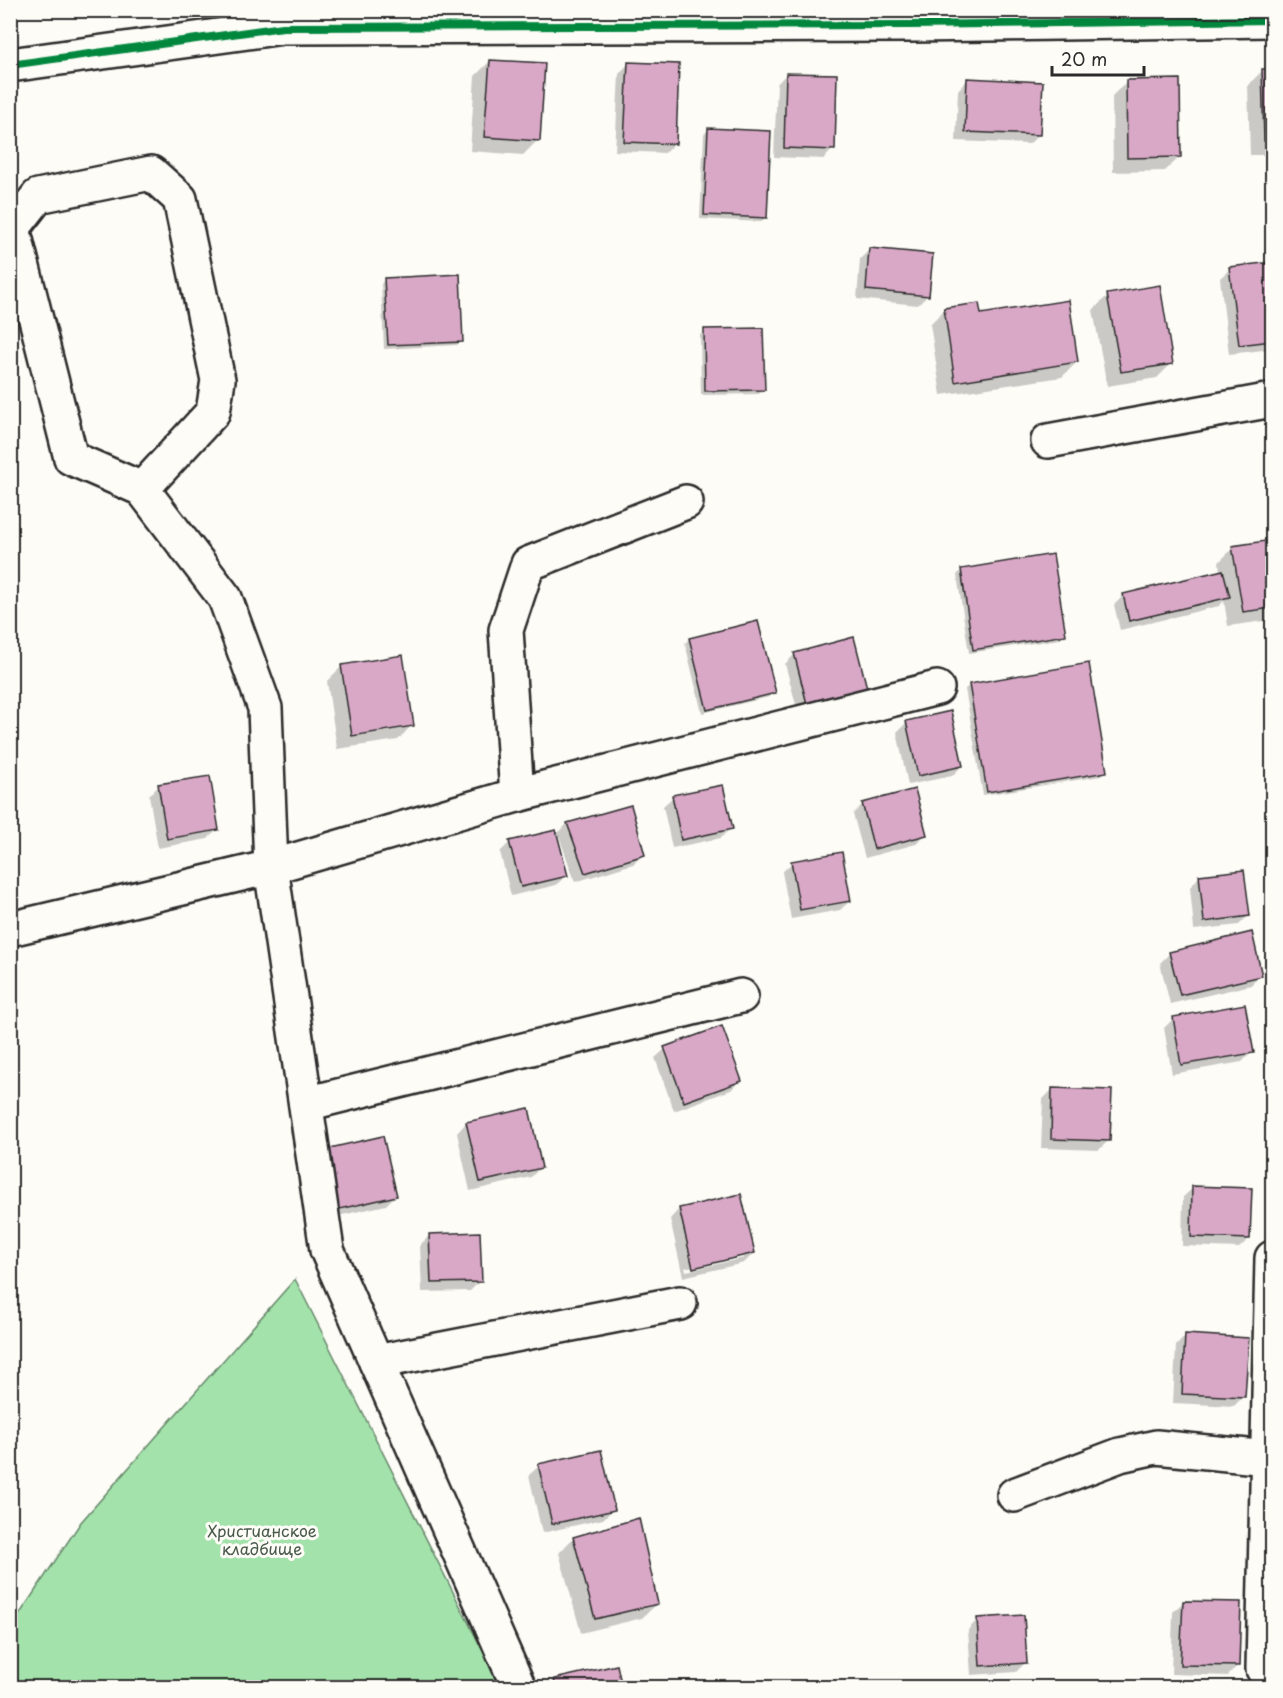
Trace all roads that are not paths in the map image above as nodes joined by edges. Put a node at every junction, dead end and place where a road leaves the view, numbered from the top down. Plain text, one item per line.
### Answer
1 (910, 18) edge
2 (282, 19) edge
3 (1272, 20) edge
4 (10, 65) edge
5 (1272, 400) edge
6 (1048, 441) dead end
7 (142, 489) junction
8 (686, 502) dead end
9 (938, 688) dead end
10 (517, 795) junction
11 (271, 867) junction
12 (10, 929) edge
13 (741, 996) dead end
14 (306, 1104) junction
15 (1272, 1258) edge
16 (680, 1303) dead end
17 (376, 1362) junction
18 (1268, 1458) junction
19 (1014, 1495) dead end
20 (1263, 1669) dead end
21 (519, 1688) edge

1 - 2 street
1 - 3 street
2 - 4 street
5 - 6 street
7 - 7 street
7 - 11 street
8 - 10 street
9 - 10 street
10 - 11 street
11 - 12 street
11 - 14 street
13 - 14 street
14 - 17 street
15 - 18 street
16 - 17 street
17 - 21 street
18 - 19 street
18 - 20 street

